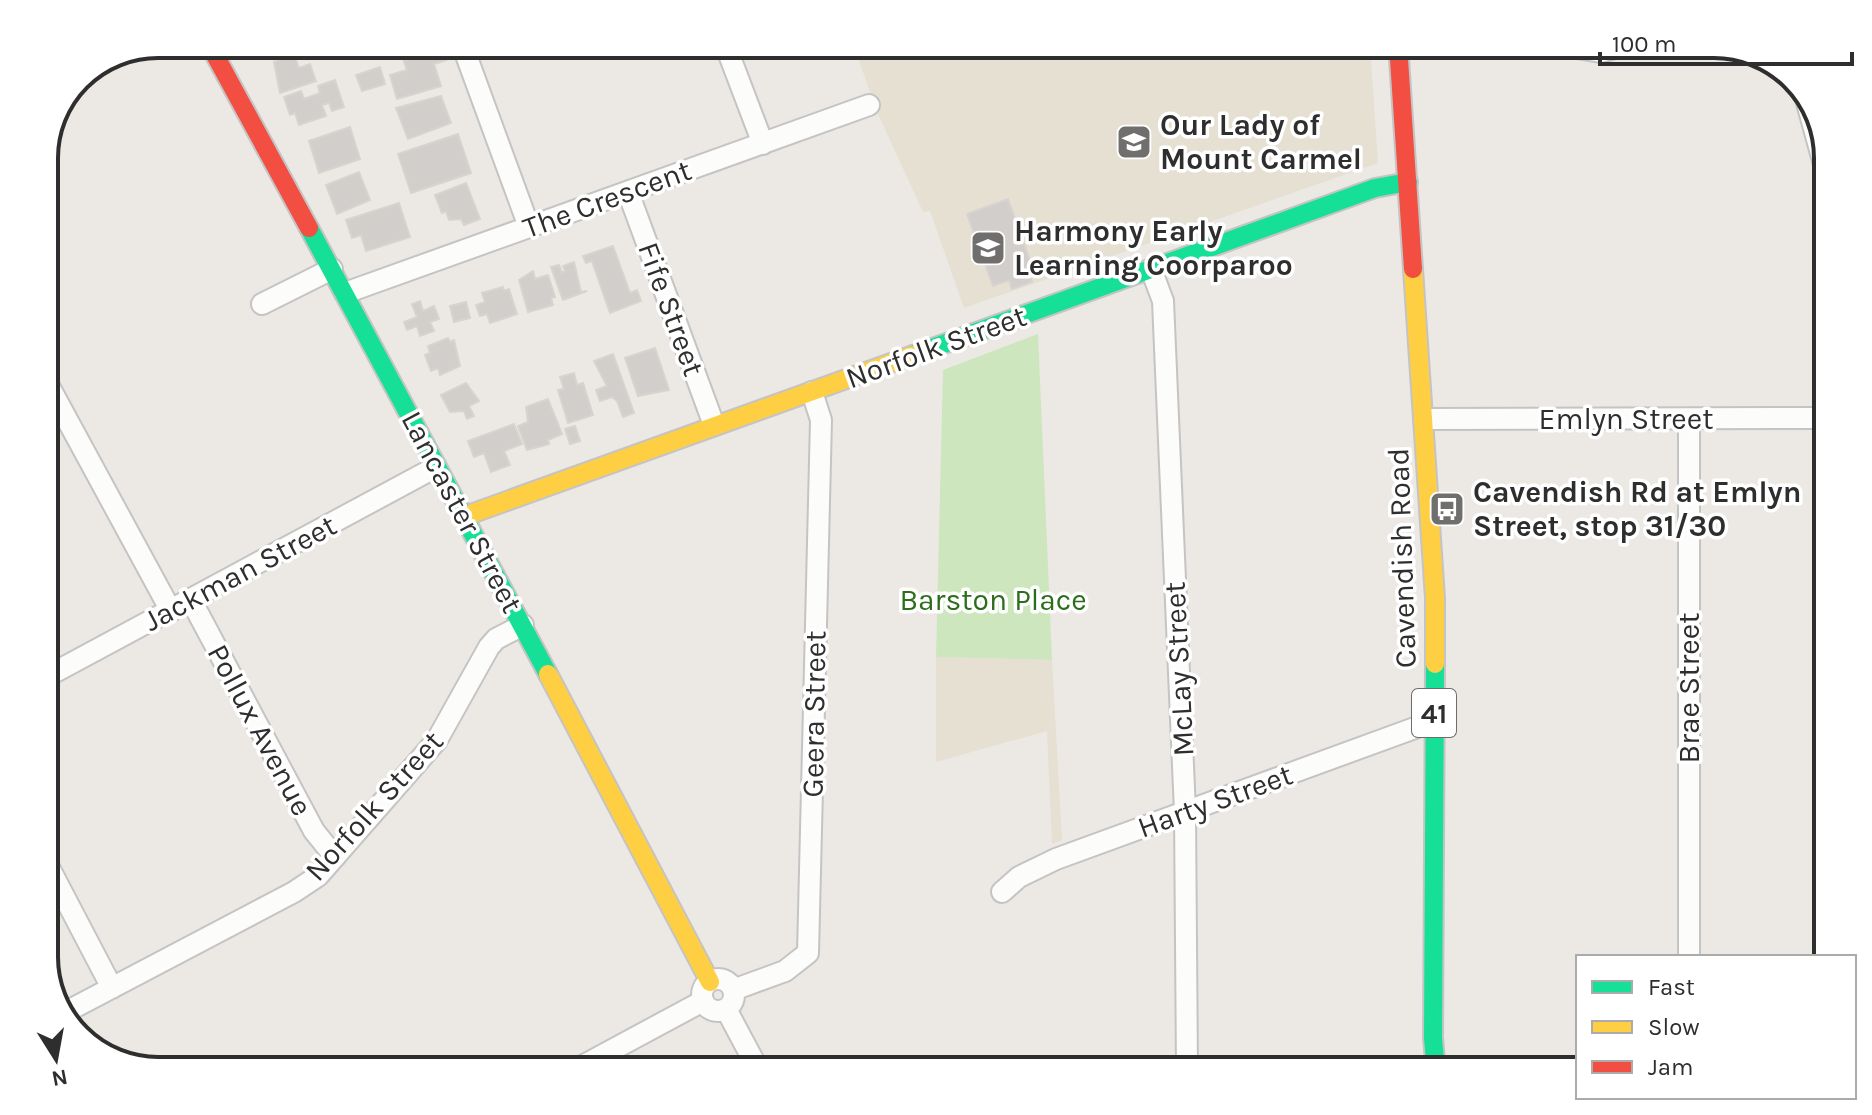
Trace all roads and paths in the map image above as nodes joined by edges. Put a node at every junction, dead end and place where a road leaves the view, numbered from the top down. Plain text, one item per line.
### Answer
1 (217, 58) edge
2 (467, 58) edge
3 (730, 58) edge
4 (1399, 58) edge
5 (869, 105) dead end
6 (763, 144) junction
7 (1408, 182) junction
8 (628, 192) junction
9 (529, 227) junction
10 (332, 269) junction
11 (1151, 269) junction
12 (345, 293) junction
13 (262, 304) dead end
14 (812, 392) junction
15 (58, 403) edge
16 (1814, 418) edge
17 (1424, 419) junction
18 (1689, 419) junction
19 (714, 425) junction
20 (436, 467) junction
21 (465, 516) junction
22 (191, 600) junction
23 (171, 611) junction
24 (523, 625) junction
25 (58, 671) edge
26 (1434, 721) junction
27 (1185, 812) junction
28 (335, 857) junction
29 (58, 885) edge
30 (1002, 892) dead end
31 (1689, 955) edge
32 (112, 988) junction
33 (707, 992) junction
34 (729, 999) junction
35 (72, 1009) edge
36 (597, 1057) edge
37 (753, 1057) edge
38 (1187, 1057) edge
39 (1435, 1057) edge

1 - 10 street, Lancaster Street
2 - 9 street
3 - 6 street
4 - 7 street, Cavendish Road / 41
5 - 6 street, The Crescent
6 - 8 street, The Crescent
7 - 11 street, Norfolk Street
7 - 17 street, Cavendish Road / 41
8 - 9 street, The Crescent
8 - 19 street, Fife Street
9 - 12 street, The Crescent
10 - 12 street, Lancaster Street
10 - 13 street
11 - 14 street, Norfolk Street
11 - 27 street, McLay Street
12 - 20 street, Lancaster Street
14 - 19 street, Norfolk Street
14 - 34 street, Geera Street
15 - 23 street
16 - 18 street, Emlyn Street
17 - 18 street, Emlyn Street
17 - 26 street, Cavendish Road / 41
18 - 31 street, Brae Street
19 - 21 street, Norfolk Street
20 - 21 street, Lancaster Street
20 - 22 street, Jackman Street
21 - 24 street, Lancaster Street
22 - 23 street, Jackman Street
22 - 28 street, Pollux Avenue
23 - 25 street, Jackman Street
24 - 28 street, Norfolk Street
24 - 33 street, Lancaster Street
26 - 27 street, Harty Street
26 - 39 street, Cavendish Road / 41
27 - 30 street, Harty Street
27 - 38 street, McLay Street
28 - 32 street, Norfolk Street
29 - 32 street
32 - 35 street, Norfolk Street
33 - 34 street
33 - 36 street
34 - 37 street

